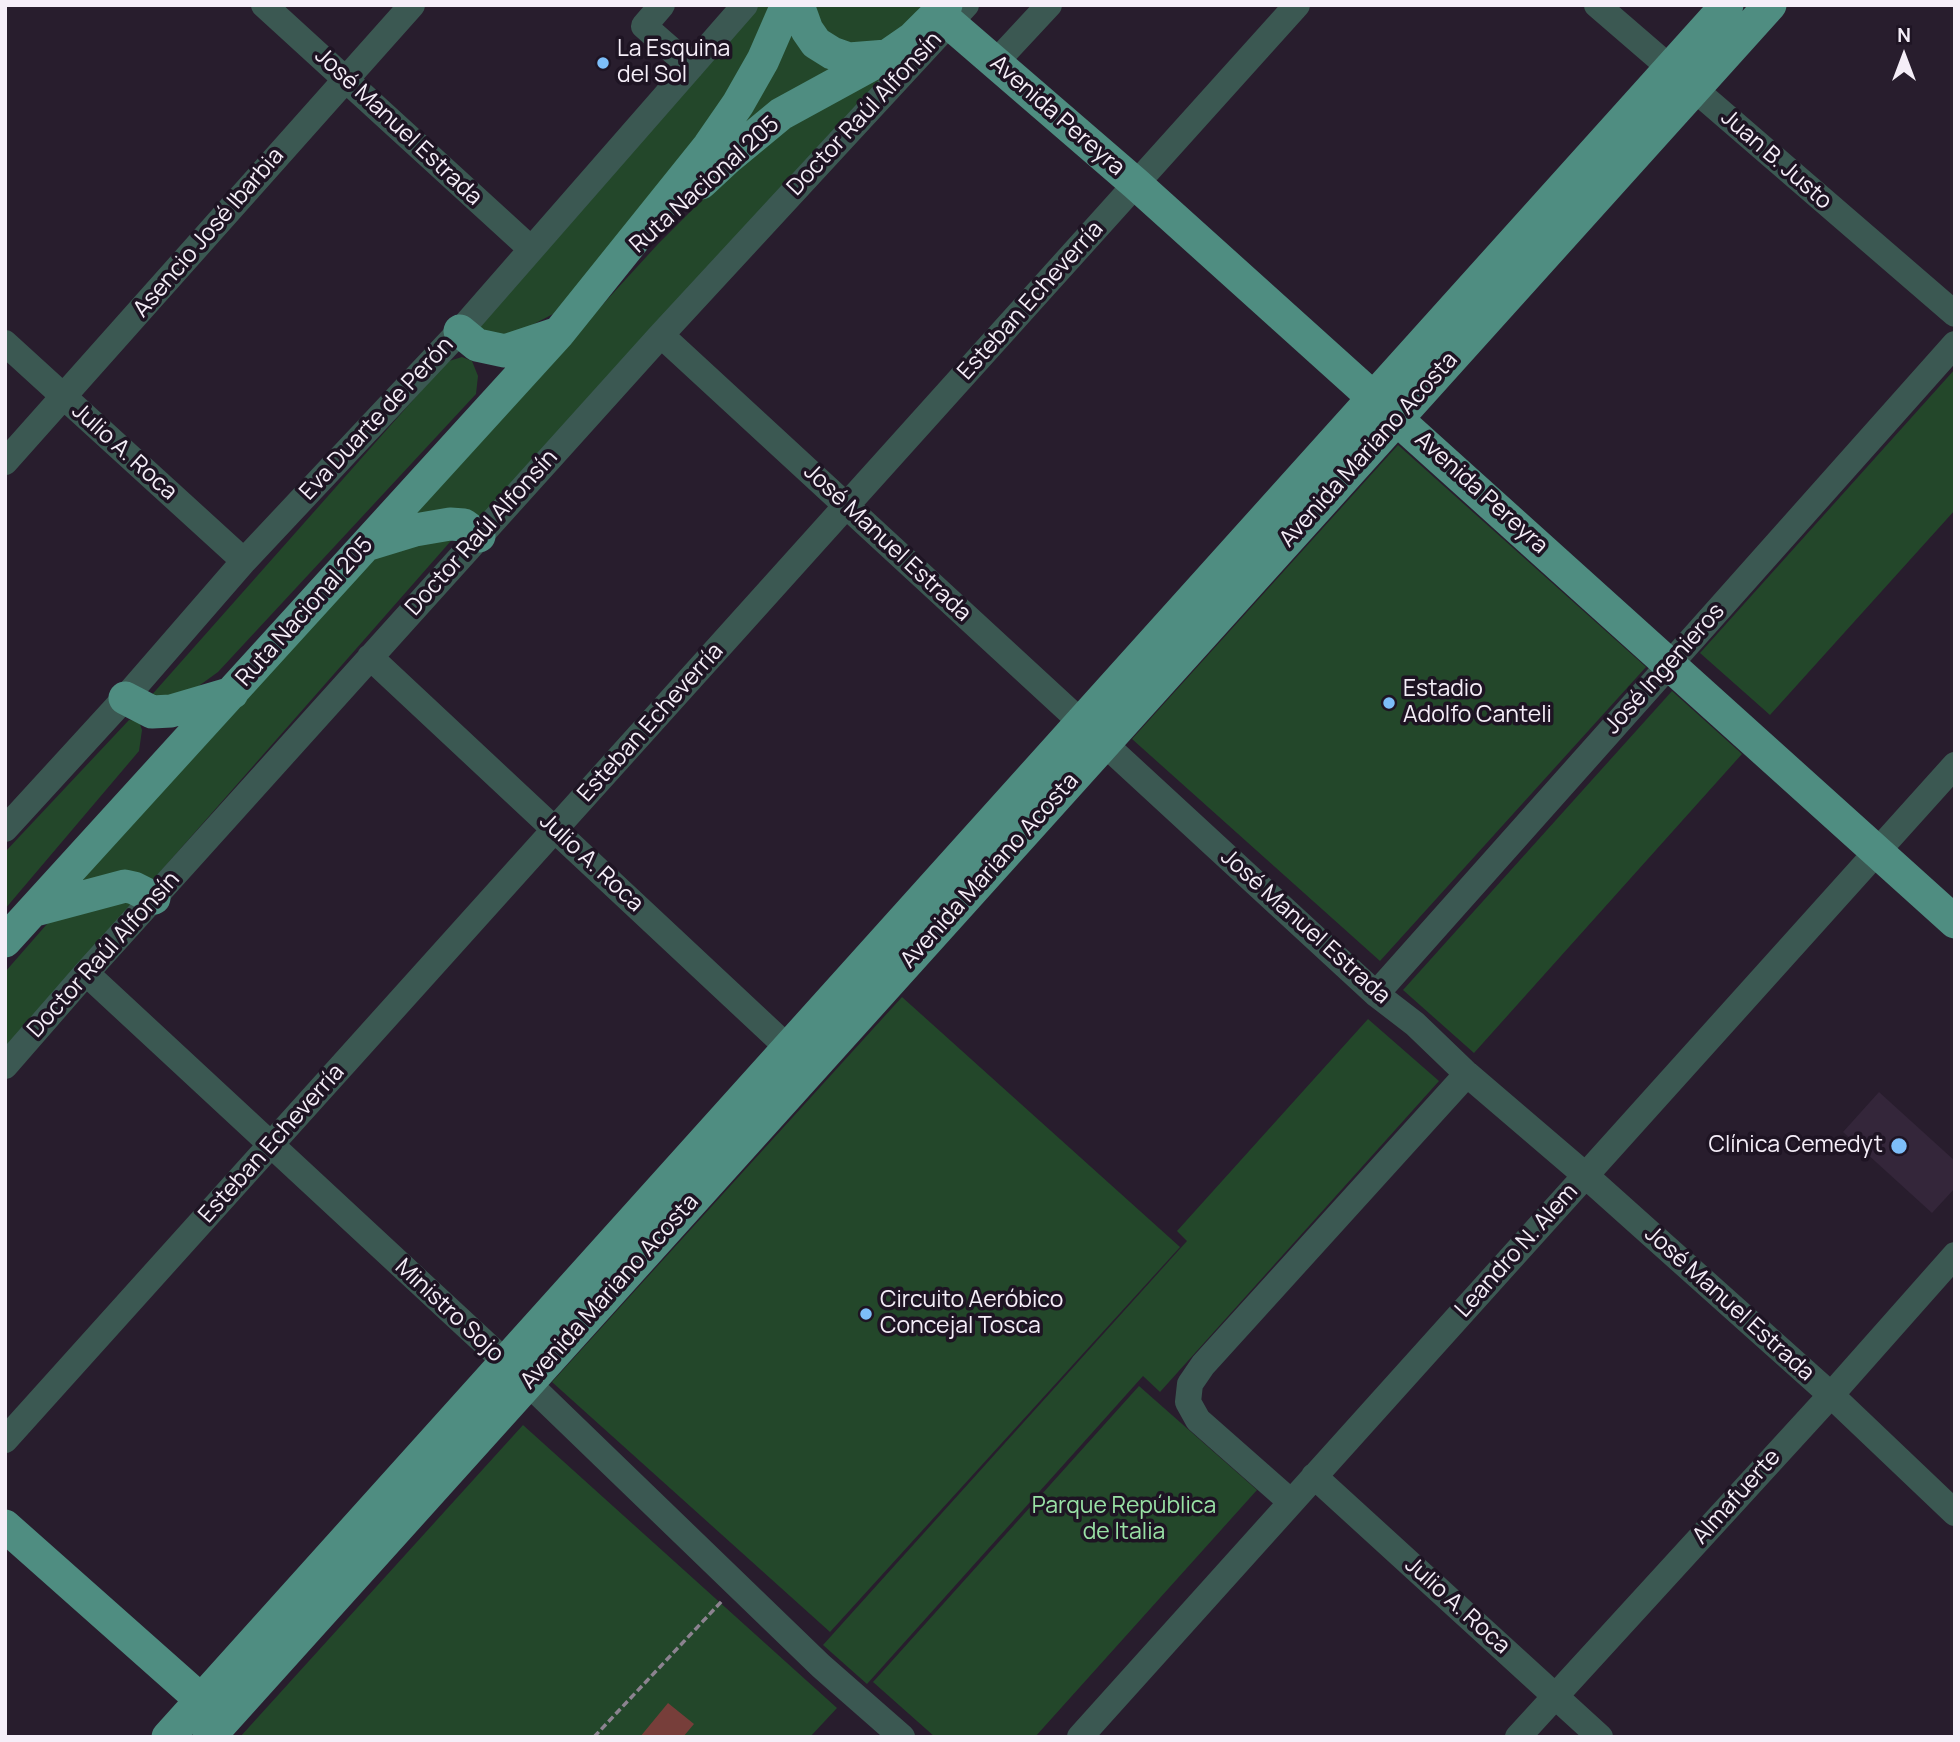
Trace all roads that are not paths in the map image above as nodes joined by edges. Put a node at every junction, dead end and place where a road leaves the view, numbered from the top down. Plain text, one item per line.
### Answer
1 (264, 5) edge
2 (412, 5) edge
3 (662, 5) edge
4 (745, 5) edge
5 (787, 5) edge
6 (798, 5) edge
7 (1049, 5) edge
8 (1297, 5) edge
9 (1597, 5) edge
10 (1727, 5) edge
11 (1770, 5) edge
12 (950, 12) edge
13 (887, 56) junction
14 (995, 63) junction
15 (691, 67) junction
16 (346, 78) junction
17 (1682, 79) junction
18 (1136, 184) junction
19 (531, 249) junction
20 (602, 281) junction
21 (1955, 314) edge
22 (460, 331) junction
23 (558, 334) junction
24 (661, 335) junction
25 (5, 344) edge
26 (1955, 344) edge
27 (64, 397) junction
28 (1386, 408) junction
29 (5, 461) edge
30 (847, 506) junction
31 (479, 536) junction
32 (366, 545) junction
33 (244, 561) junction
34 (370, 657) junction
35 (1670, 664) junction
36 (232, 693) junction
37 (125, 698) junction
38 (1093, 733) junction
39 (1955, 765) edge
40 (5, 829) edge
41 (555, 830) junction
42 (1877, 851) junction
43 (154, 898) junction
44 (34, 910) junction
45 (1955, 922) edge
46 (5, 941) edge
47 (86, 973) junction
48 (1376, 994) junction
49 (800, 1058) junction
50 (5, 1066) edge
51 (1467, 1074) junction
52 (271, 1145) junction
53 (1585, 1175) junction
54 (1955, 1255) edge
55 (516, 1373) junction
56 (1831, 1395) junction
57 (5, 1440) edge
58 (1314, 1476) junction
59 (1291, 1502) junction
60 (1955, 1513) edge
61 (5, 1526) edge
62 (1556, 1695) junction
63 (211, 1719) edge
64 (168, 1737) edge
65 (902, 1737) edge
66 (1080, 1737) edge
67 (1518, 1737) edge
68 (1600, 1737) edge

1 - 16 street, José Manuel Estrada
2 - 16 street, Asencio José Ibarbia
3 - 15 street
4 - 15 street, Eva Duarte de Perón
5 - 20 main road, Ruta Nacional 205
6 - 13 main road
7 - 14 street
8 - 18 street, Esteban Echeverría
9 - 17 street, Juan B. Justo
10 - 17 main road, Avenida Mariano Acosta
11 - 17 main road, Avenida Mariano Acosta
12 - 13 main road, Ruta Nacional 205
12 - 14 main road, Avenida Pereyra
12 - 24 street, Doctor Raúl Alfonsín
13 - 20 main road, Ruta Nacional 205
14 - 18 main road, Avenida Pereyra
15 - 19 street, Eva Duarte de Perón
16 - 19 street, José Manuel Estrada
16 - 27 street, Asencio José Ibarbia
17 - 21 street, Juan B. Justo
17 - 28 main road, Avenida Mariano Acosta
18 - 28 main road, Avenida Pereyra
18 - 30 street, Esteban Echeverría
19 - 22 street, Eva Duarte de Perón
20 - 23 main road, Ruta Nacional 205
22 - 23 main road
22 - 33 street, Eva Duarte de Perón
23 - 32 main road, Ruta Nacional 205
24 - 30 street, José Manuel Estrada
24 - 31 street, Doctor Raúl Alfonsín
25 - 27 street, Julio A. Roca
26 - 35 street, José Ingenieros
27 - 29 street, Asencio José Ibarbia
27 - 33 street, Julio A. Roca
28 - 35 main road, Avenida Pereyra
28 - 38 main road, Avenida Mariano Acosta
30 - 38 street, José Manuel Estrada
30 - 41 street, Esteban Echeverría
31 - 32 main road
31 - 34 street, Doctor Raúl Alfonsín
32 - 36 main road, Ruta Nacional 205
33 - 37 street, Eva Duarte de Perón
34 - 41 street, Julio A. Roca
34 - 43 street, Doctor Raúl Alfonsín
35 - 42 main road, Avenida Pereyra
35 - 48 street, José Ingenieros
36 - 37 main road
36 - 44 main road, Ruta Nacional 205
37 - 40 street, Eva Duarte de Perón
38 - 48 street, José Manuel Estrada
38 - 49 main road, Avenida Mariano Acosta
39 - 42 street, Leandro N. Alem
41 - 49 street, Julio A. Roca
41 - 52 street, Esteban Echeverría
42 - 45 main road, Avenida Pereyra
42 - 53 street, Leandro N. Alem
43 - 44 main road
43 - 47 street, Doctor Raúl Alfonsín
44 - 46 main road, Ruta Nacional 205
47 - 50 street, Doctor Raúl Alfonsín
47 - 52 street, Ministro Sojo
48 - 51 street, José Manuel Estrada
49 - 55 main road, Avenida Mariano Acosta
51 - 53 street, José Manuel Estrada
51 - 59 street
52 - 55 street, Ministro Sojo
52 - 57 street, Esteban Echeverría
53 - 56 street, José Manuel Estrada
53 - 58 street, Leandro N. Alem
54 - 56 street, Almafuerte
55 - 63 main road, Avenida Mariano Acosta
55 - 65 street, Ministro Sojo
56 - 60 street, José Manuel Estrada
56 - 62 street, Almafuerte
58 - 59 street, Leandro N. Alem
58 - 62 street, Julio A. Roca
59 - 66 street, Leandro N. Alem
61 - 63 main road
62 - 67 street, Almafuerte
62 - 68 street, Julio A. Roca
63 - 64 main road, Avenida Mariano Acosta

